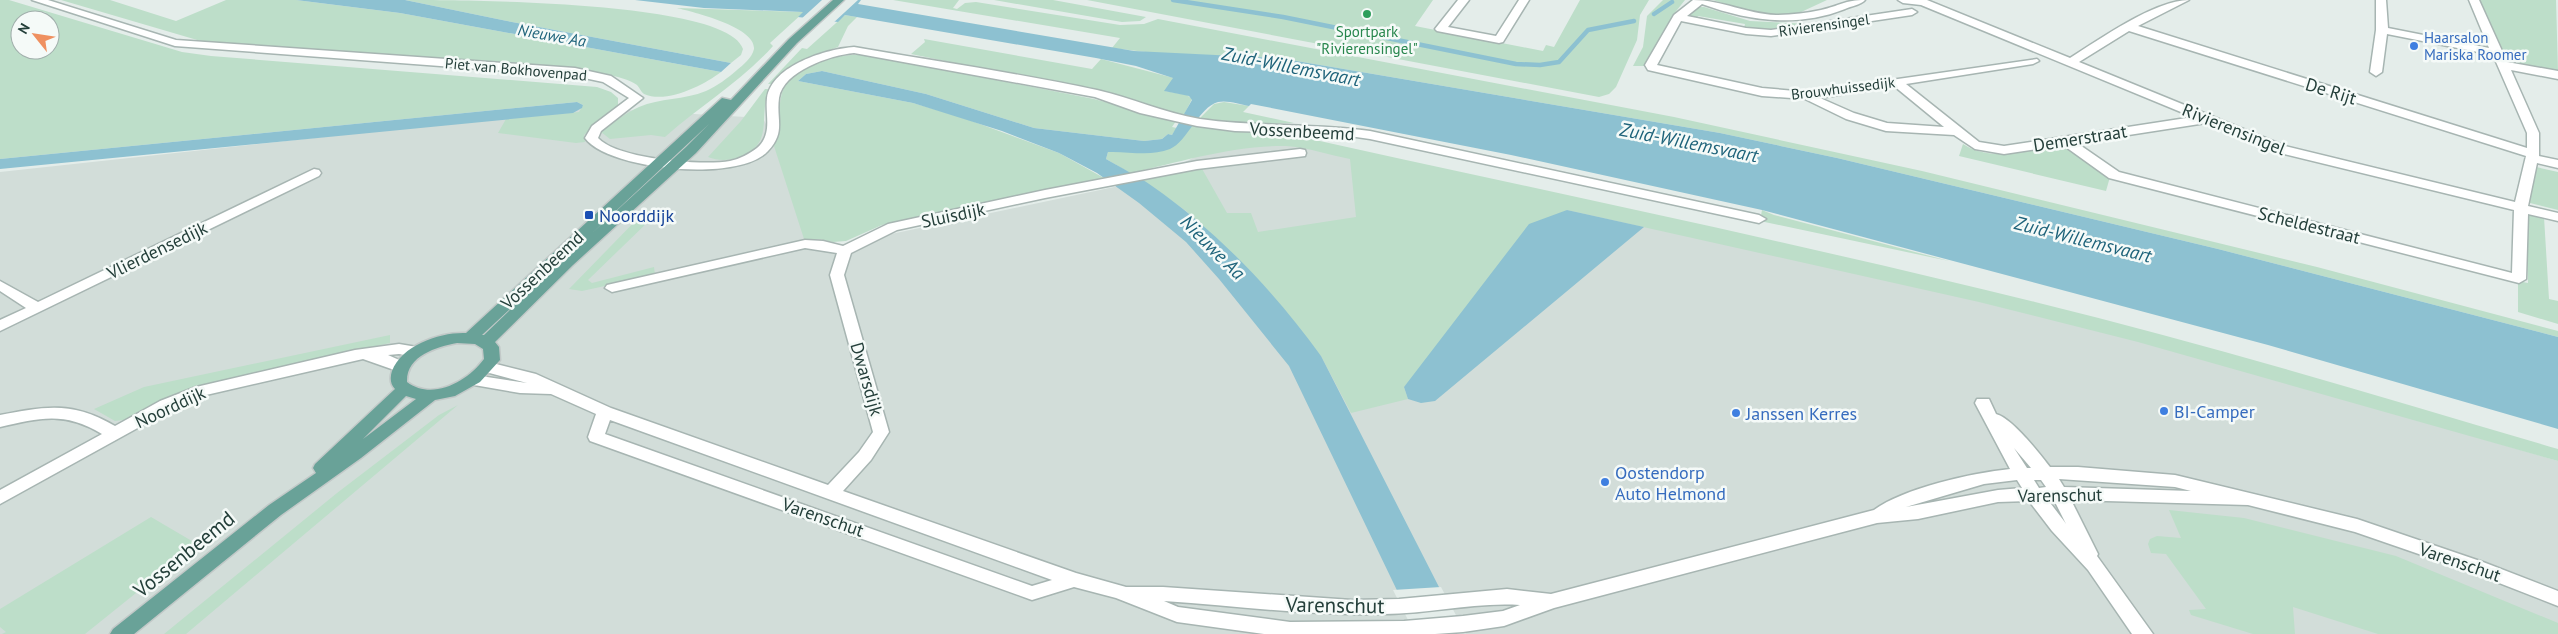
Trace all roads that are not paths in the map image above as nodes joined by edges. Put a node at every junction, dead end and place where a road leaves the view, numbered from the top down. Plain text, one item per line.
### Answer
1 (37, 0) edge
2 (839, 0) edge
3 (1464, 0) edge
4 (1524, 0) edge
5 (1701, 0) edge
6 (1834, 0) edge
7 (1860, 0) edge
8 (1902, 0) edge
9 (2184, 0) edge
10 (2381, 0) edge
11 (2474, 0) edge
12 (1921, 1) edge
13 (1912, 12) dead end
14 (1811, 14) junction
15 (1678, 17) junction
16 (2128, 27) junction
17 (2382, 30) junction
18 (844, 50) joint
19 (2502, 59) junction
20 (2033, 61) dead end
21 (2070, 63) junction
22 (2376, 72) dead end
23 (2558, 75) edge
24 (1896, 82) junction
25 (750, 85) junction
26 (1807, 96) junction
27 (2209, 119) junction
28 (1955, 131) junction
29 (2065, 140) junction
30 (1300, 154) dead end
31 (2533, 156) junction
32 (659, 161) junction
33 (2558, 164) edge
34 (675, 165) junction
35 (314, 173) dead end
36 (2521, 208) junction
37 (2558, 217) edge
38 (1759, 219) dead end
39 (845, 251) junction
40 (0, 285) edge
41 (612, 288) dead end
42 (37, 308) junction
43 (0, 326) edge
44 (470, 338) junction
45 (486, 342) junction
46 (418, 352) junction
47 (355, 356) junction
48 (400, 367) junction
49 (488, 368) junction
50 (474, 380) junction
51 (404, 389) junction
52 (552, 390) junction
53 (433, 394) junction
54 (605, 412) junction
55 (0, 421) edge
56 (115, 434) junction
57 (2047, 473) junction
58 (2020, 474) junction
59 (831, 493) junction
60 (2061, 493) junction
61 (2034, 494) junction
62 (0, 498) edge
63 (2245, 500) junction
64 (276, 510) junction
65 (1877, 516) junction
66 (2094, 565) junction
67 (1074, 580) junction
68 (1119, 592) junction
69 (2558, 599) edge
70 (1551, 600) junction
71 (1341, 607) junction
72 (1330, 632) edge
73 (1353, 632) edge
74 (120, 634) edge
75 (2143, 634) edge

1 - 32 street, Piet van Bokhovenpad
2 - 25 main road, Vossenbeemd
3 - 4 street
5 - 14 street, Rivierensingel
5 - 15 street, Brouwhuissedijk
6 - 14 street, Rivierensingel
7 - 14 street, Rivierensingel
8 - 12 street, Rivierensingel
9 - 16 street
10 - 17 street
11 - 19 street, Scheldestraat
12 - 21 street, Rivierensingel
13 - 15 street, Rivierensingel
15 - 26 street, Brouwhuissedijk
16 - 21 street
16 - 31 street, De Rijt
17 - 19 street
17 - 22 street
18 - 34 street, Piet van Bokhovenpad
18 - 38 street, Vossenbeemd
19 - 23 street
19 - 31 street, Scheldestraat
20 - 24 street, Brouwhuissedijk
21 - 27 street, Rivierensingel
24 - 26 street, Brouwhuissedijk
24 - 28 street, Demerstraat
25 - 32 main road, Vossenbeemd
25 - 34 main road, Vossenbeemd
26 - 28 street
27 - 29 street, Demerstraat
27 - 36 street, Rivierensingel
28 - 29 street, Demerstraat
29 - 36 street, Scheldestraat
30 - 39 street, Sluisdijk
31 - 33 street, De Rijt
31 - 36 street, Scheldestraat
32 - 34 street, Piet van Bokhovenpad
32 - 44 main road, Vossenbeemd
34 - 45 main road, Vossenbeemd
35 - 42 street, Vlierdensedijk
36 - 37 street, Rivierensingel
39 - 41 street
39 - 59 street, Dwarsdijk
40 - 42 street
42 - 43 street, Vlierdensedijk
44 - 45 main road
44 - 46 main road
45 - 49 main road
46 - 47 street, Noorddijk
46 - 48 main road
47 - 48 street, Noorddijk
47 - 56 street, Noorddijk
48 - 51 main road
49 - 50 main road
49 - 52 street, Varenschut
50 - 52 street, Varenschut
50 - 53 main road
51 - 53 main road
51 - 64 main road, Vossenbeemd
52 - 54 street, Varenschut
53 - 64 main road, Vossenbeemd
54 - 59 street, Varenschut
54 - 67 street, Varenschut
55 - 56 street
56 - 62 street, Noorddijk
57 - 58 street, Varenschut
57 - 58 street, Varenschut
57 - 60 street
57 - 63 street, Varenschut
58 - 61 street
58 - 65 street, Varenschut
59 - 67 street, Varenschut
60 - 61 street, Varenschut
60 - 63 street, Varenschut
60 - 66 street
61 - 65 street, Varenschut
61 - 66 street
63 - 69 street, Varenschut
64 - 74 main road, Vossenbeemd
65 - 70 street, Varenschut
66 - 75 street
67 - 68 street, Varenschut
68 - 71 street, Varenschut
68 - 72 street, Varenschut
70 - 71 street, Varenschut
70 - 73 street, Varenschut
71 - 72 street
71 - 73 street
72 - 73 street, Varenschut

